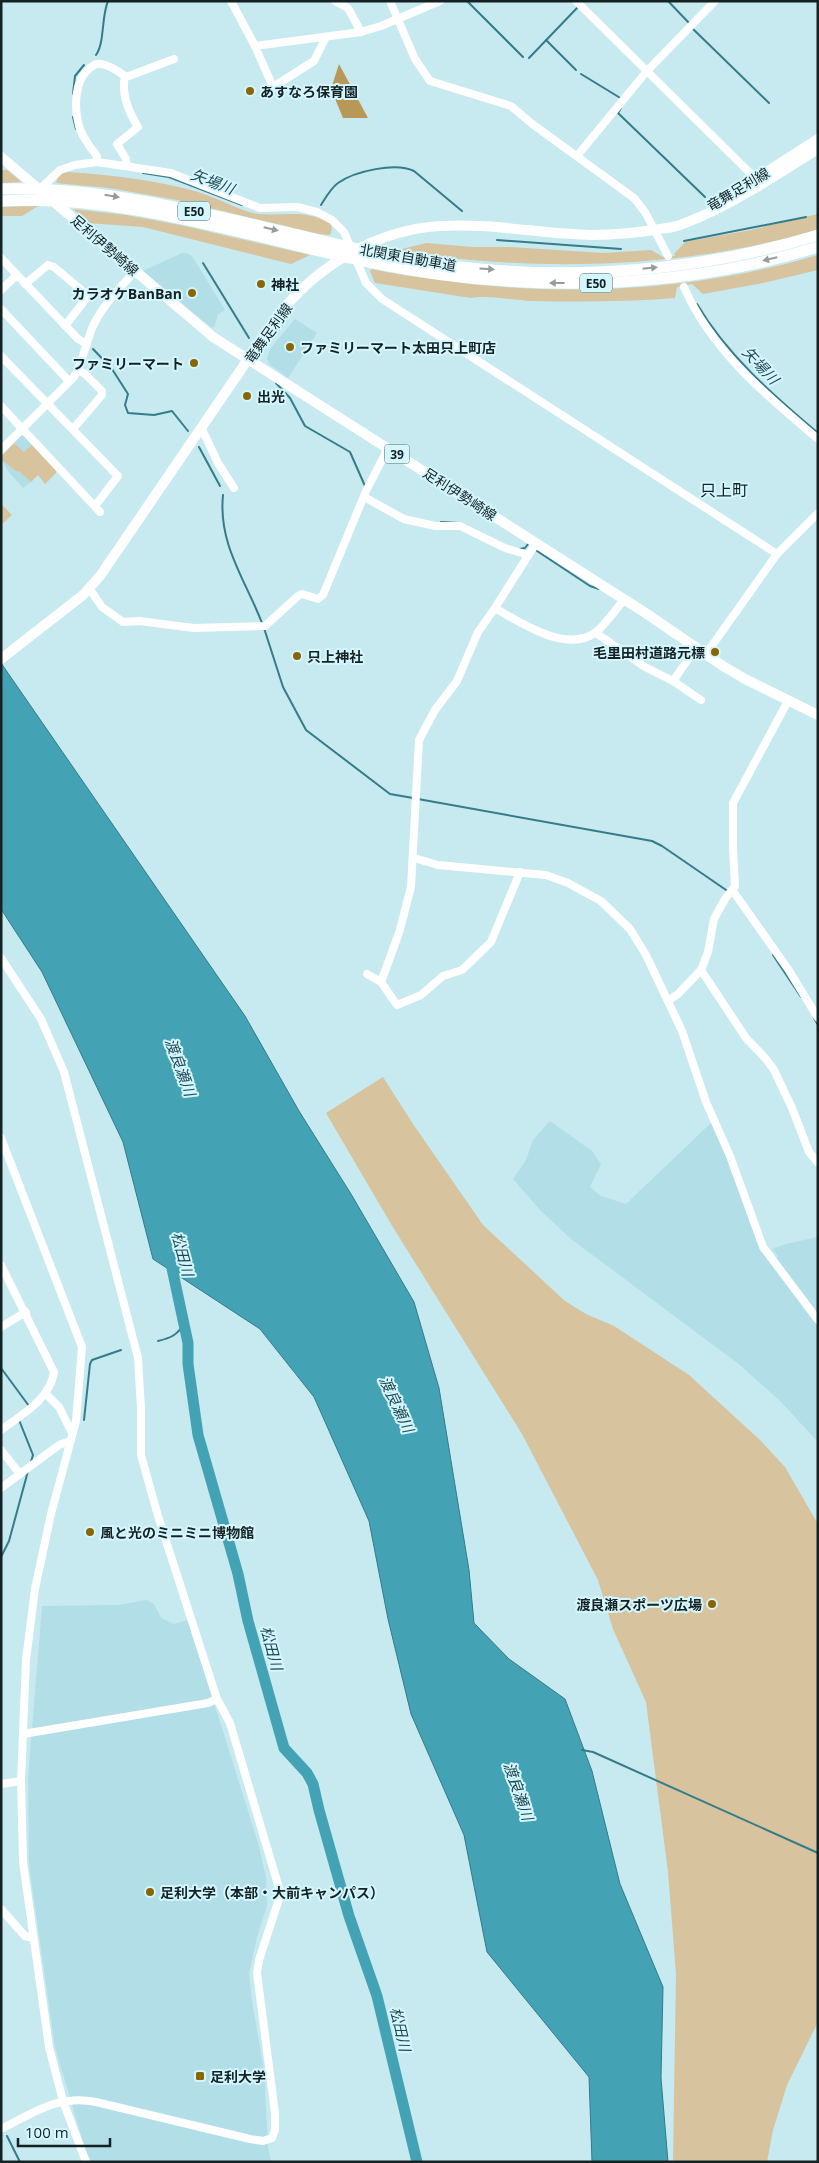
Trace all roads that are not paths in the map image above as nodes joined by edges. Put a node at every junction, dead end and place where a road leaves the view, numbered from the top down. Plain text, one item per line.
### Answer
1 (231, 1) edge
2 (335, 1) edge
3 (390, 1) edge
4 (440, 1) edge
5 (576, 1) edge
6 (716, 1) edge
7 (396, 19) junction
8 (361, 32) junction
9 (326, 37) junction
10 (255, 46) junction
11 (174, 59) dead end
12 (647, 71) junction
13 (125, 76) junction
14 (818, 140) edge
15 (818, 149) edge
16 (577, 156) junction
17 (3, 162) edge
18 (97, 162) junction
19 (127, 166) junction
20 (752, 176) dead end
21 (1, 189) edge
22 (37, 195) junction
23 (1, 201) edge
24 (654, 230) junction
25 (818, 235) edge
26 (818, 247) edge
27 (352, 252) junction
28 (668, 256) dead end
29 (1, 258) edge
30 (135, 271) junction
31 (17, 275) junction
32 (25, 284) junction
33 (684, 287) dead end
34 (1, 290) edge
35 (1, 309) edge
36 (65, 326) junction
37 (87, 344) junction
38 (1, 356) edge
39 (248, 359) junction
40 (78, 370) junction
41 (69, 382) junction
42 (46, 404) junction
43 (1, 406) edge
44 (201, 427) junction
45 (22, 428) junction
46 (73, 429) junction
47 (818, 439) edge
48 (388, 448) junction
49 (1, 450) edge
50 (234, 488) dead end
51 (364, 497) junction
52 (818, 513) edge
53 (536, 543) junction
54 (528, 554) junction
55 (778, 554) junction
56 (86, 591) junction
57 (624, 600) junction
58 (496, 608) junction
59 (596, 633) junction
60 (696, 648) junction
61 (706, 654) junction
62 (1, 659) edge
63 (672, 681) junction
64 (701, 700) dead end
65 (788, 701) junction
66 (817, 715) edge
67 (414, 858) junction
68 (520, 872) junction
69 (732, 891) junction
70 (1, 958) edge
71 (701, 970) junction
72 (367, 974) dead end
73 (381, 982) junction
74 (668, 1001) junction
75 (818, 1018) edge
76 (1, 1138) edge
77 (818, 1163) edge
78 (1, 1265) edge
79 (26, 1312) junction
80 (818, 1320) edge
81 (1, 1328) edge
82 (45, 1393) junction
83 (1, 1430) edge
84 (72, 1433) junction
85 (70, 1442) junction
86 (1, 1450) edge
87 (20, 1474) junction
88 (1, 1488) edge
89 (217, 1699) junction
90 (23, 1734) junction
91 (21, 1781) junction
92 (1, 1784) edge
93 (1, 1909) edge
94 (33, 1938) junction
95 (63, 2100) junction
96 (1, 2129) edge
97 (86, 2162) edge

1 - 10 street
2 - 8 street
3 - 7 street
4 - 7 street
5 - 12 street
6 - 12 street
7 - 8 street
7 - 16 street
8 - 9 street
9 - 10 street
9 - 10 street
11 - 13 street
12 - 16 street
12 - 20 street
13 - 18 street
13 - 19 street
14 - 24 main road, 竜舞足利線
15 - 24 main road, 竜舞足利線
16 - 24 street
17 - 22 main road, 足利伊勢崎線 / 39
18 - 19 street
18 - 22 street
19 - 27 street
21 -> 25 highway, 北関東自動車道 / E50
22 - 23 highway, 北関東自動車道 / E50
26 -> 22 highway, 北関東自動車道 / E50
22 - 30 main road, 足利伊勢崎線 / 39
24 - 27 main road, 竜舞足利線
24 - 28 street
27 - 39 main road, 竜舞足利線
27 - 55 street
29 - 31 street
30 - 37 street
30 - 39 main road, 足利伊勢崎線 / 39
31 - 32 street
31 - 34 street
32 - 36 street
32 - 36 street
33 - 47 street
35 - 41 street
36 - 37 street
37 - 40 street
38 - 42 street
39 - 44 main road, 竜舞足利線
39 - 48 main road, 足利伊勢崎線 / 39
40 - 41 street
40 - 46 street
41 - 42 street
42 - 45 street
42 - 46 street
43 - 45 street
44 - 50 street
44 - 56 main road, 竜舞足利線
45 - 46 street
45 - 49 street
48 - 51 street
48 - 53 main road, 足利伊勢崎線 / 39
51 - 54 street
51 - 56 street
52 - 55 street
53 - 54 street
53 - 57 main road, 足利伊勢崎線 / 39
54 - 58 street
55 - 61 street
56 - 62 main road, 竜舞足利線
57 - 59 street
57 - 60 main road, 足利伊勢崎線 / 39
58 - 59 street
58 - 67 street
59 - 63 street
60 - 61 main road, 足利伊勢崎線 / 39
60 - 63 street
61 - 65 main road, 足利伊勢崎線 / 39
63 - 64 street
65 - 66 main road, 足利伊勢崎線 / 39
65 - 69 street
67 - 68 street
67 - 73 street
68 - 73 street
68 - 74 street
69 - 71 street
69 - 75 street
70 - 89 street
71 - 74 street
71 - 77 street
72 - 73 street
74 - 80 street
76 - 84 street
78 - 79 street
79 - 81 street
79 - 82 street
82 - 83 street
82 - 84 street
84 - 85 street
85 - 87 street
85 - 90 street
86 - 87 street
87 - 88 street
89 - 90 street
89 - 95 street
90 - 91 street
91 - 92 street
91 - 94 street
93 - 94 street
94 - 95 street
95 - 96 street
95 - 97 street

